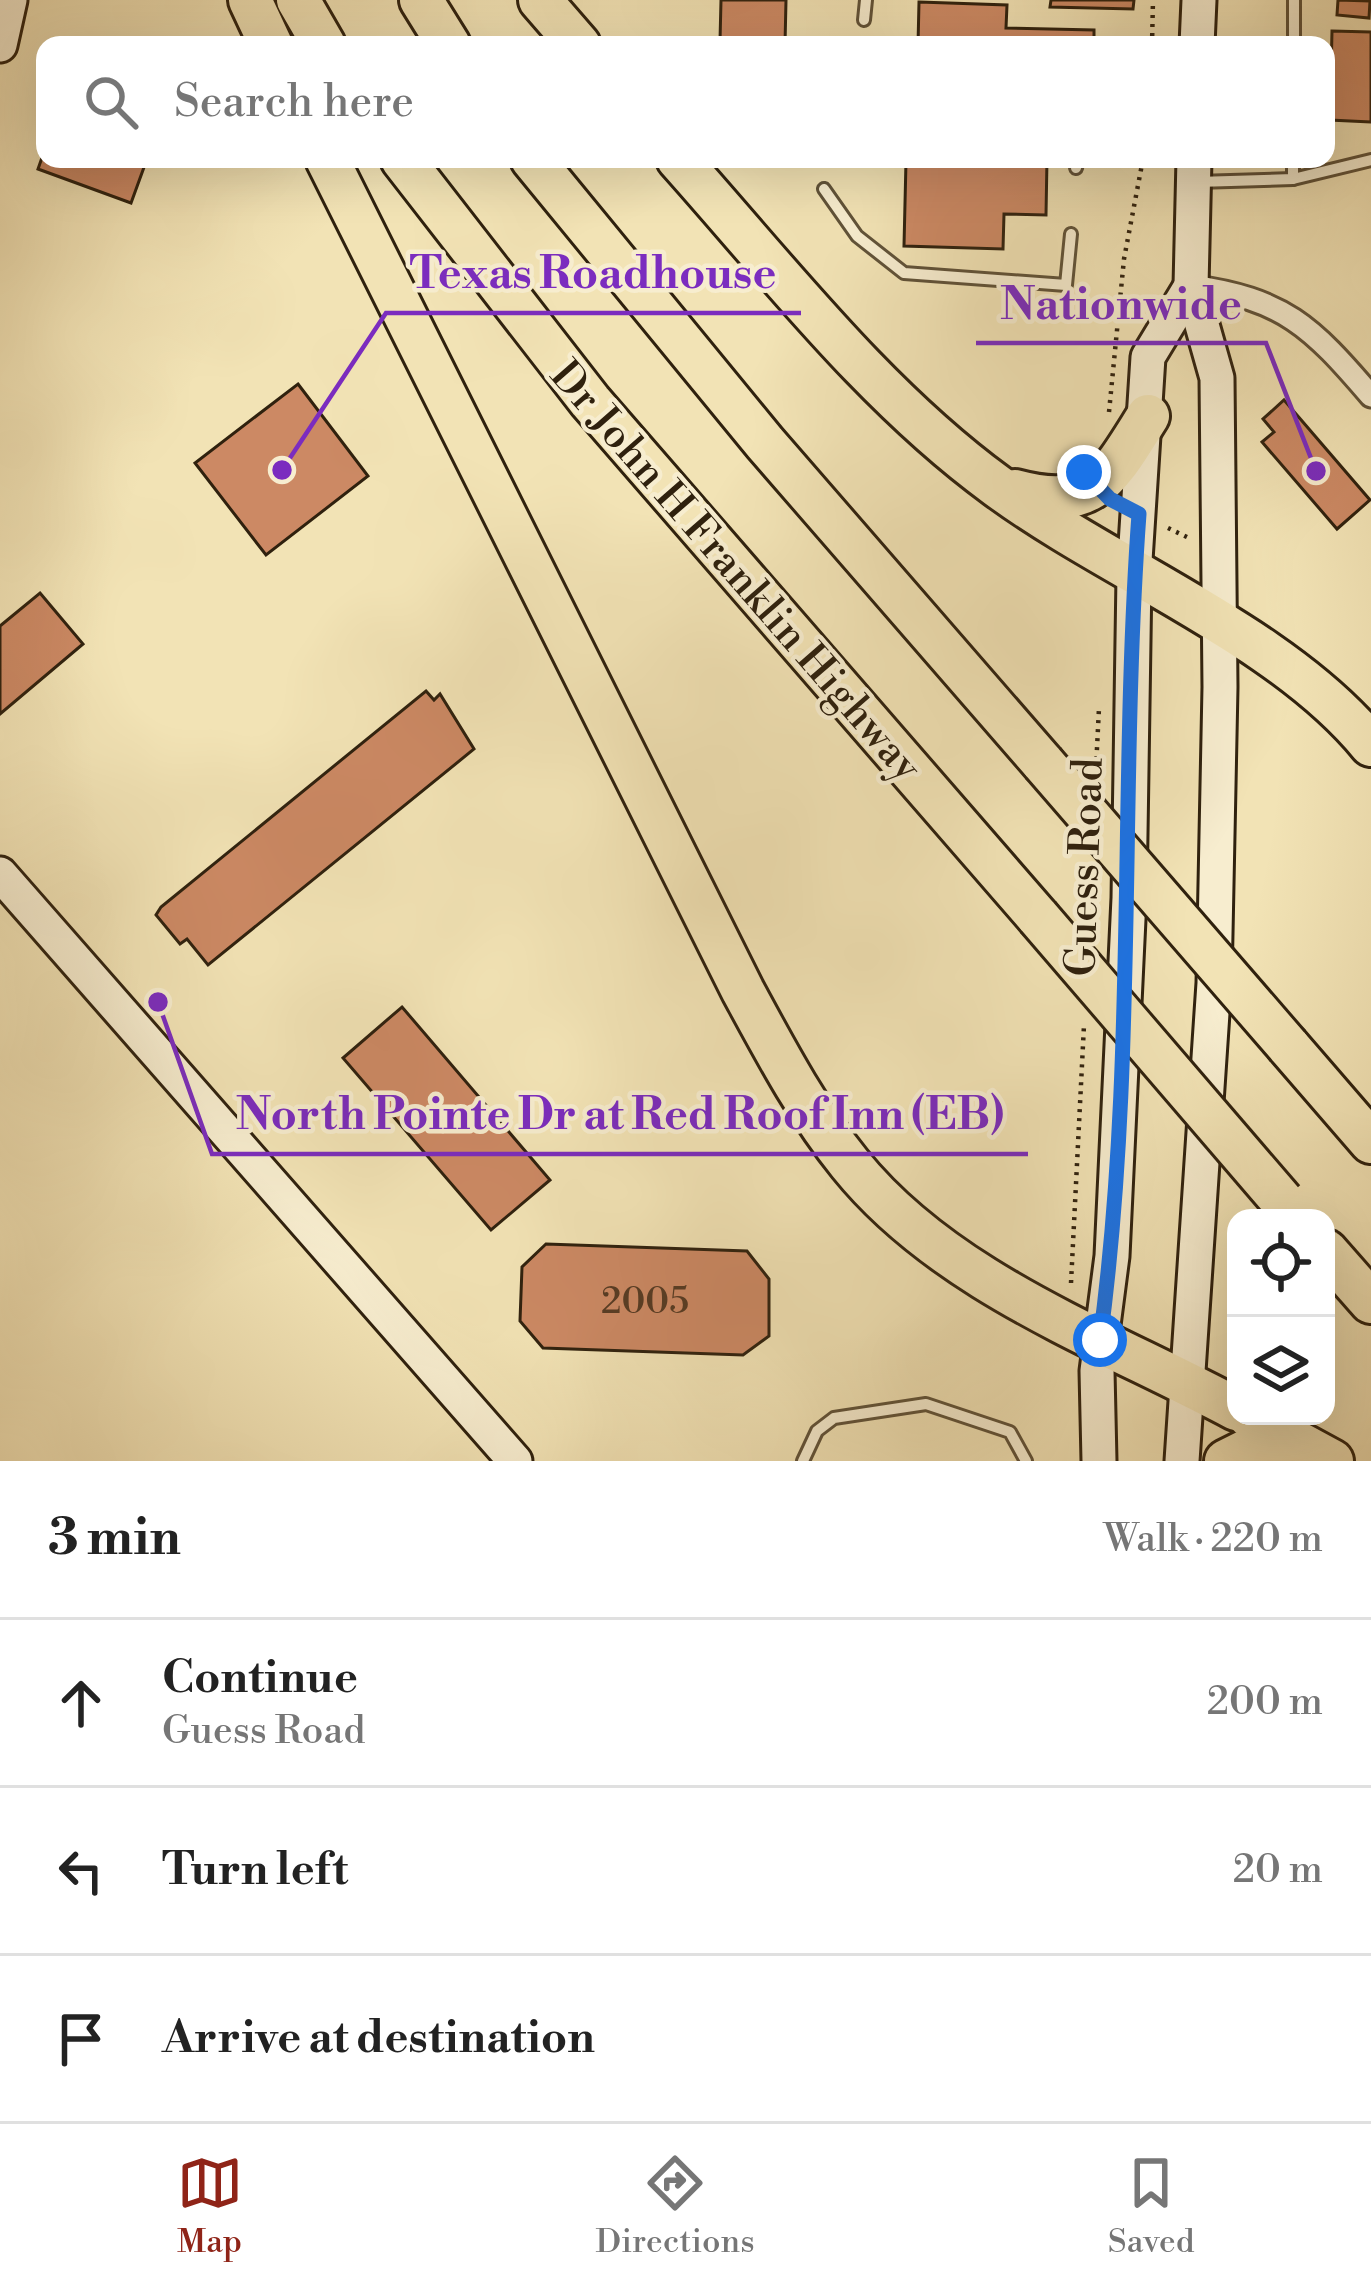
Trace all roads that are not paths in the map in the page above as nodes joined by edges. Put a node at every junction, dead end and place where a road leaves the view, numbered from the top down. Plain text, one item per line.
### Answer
1 (10, 0) edge
2 (250, 0) edge
3 (298, 0) edge
4 (421, 0) edge
5 (540, 0) edge
6 (866, 0) edge
7 (1198, 0) edge
8 (1294, 0) edge
9 (864, 20) dead end
10 (267, 36) edge
11 (319, 36) edge
12 (443, 36) edge
13 (571, 36) edge
14 (1197, 36) edge
15 (1294, 36) edge
16 (0, 45) edge
17 (1371, 160) edge
18 (331, 168) edge
19 (409, 168) edge
20 (539, 168) edge
21 (686, 168) edge
22 (1293, 168) edge
23 (1194, 171) edge
24 (1293, 179) junction
25 (824, 189) dead end
26 (1071, 234) dead end
27 (1191, 286) junction
28 (1369, 388) edge
29 (1148, 416) junction
30 (997, 487) junction
31 (1134, 576) junction
32 (1220, 625) junction
33 (1371, 745) edge
34 (0, 874) edge
35 (1371, 1142) edge
36 (1290, 1209) edge
37 (1335, 1261) edge
38 (1371, 1302) edge
39 (1100, 1340) junction
40 (1189, 1382) junction
41 (1227, 1404) edge
42 (1266, 1425) edge
43 (1320, 1454) edge
44 (515, 1461) edge
45 (803, 1461) edge
46 (1026, 1461) edge
47 (1099, 1461) edge
48 (1182, 1461) edge
49 (1226, 1461) edge

1 - 16 main road
2 - 10 highway
3 - 11 highway
4 - 12 highway
5 - 13 highway
6 - 9 lane
7 - 14 main road
8 - 15 lane
17 - 24 lane
18 - 39 highway
19 - 36 highway, Dr John H Franklin Highway, bridge
20 - 35 highway, bridge
21 - 30 highway
22 - 24 lane
23 - 24 lane
23 - 27 main road, Guess Road
25 - 26 lane
27 - 28 street
27 - 29 main road, Guess Road
27 - 32 main road, Guess Road
29 - 30 highway
29 - 31 main road, Guess Road
30 - 31 highway
31 - 32 highway
31 - 39 main road, Guess Road
32 - 33 highway
32 - 40 main road, Guess Road
34 - 44 main road
37 - 38 highway
39 - 40 highway
39 - 47 main road, Guess Road
40 - 41 highway
40 - 48 main road, Guess Road
42 - 43 highway
43 - 49 highway
45 - 46 lane

